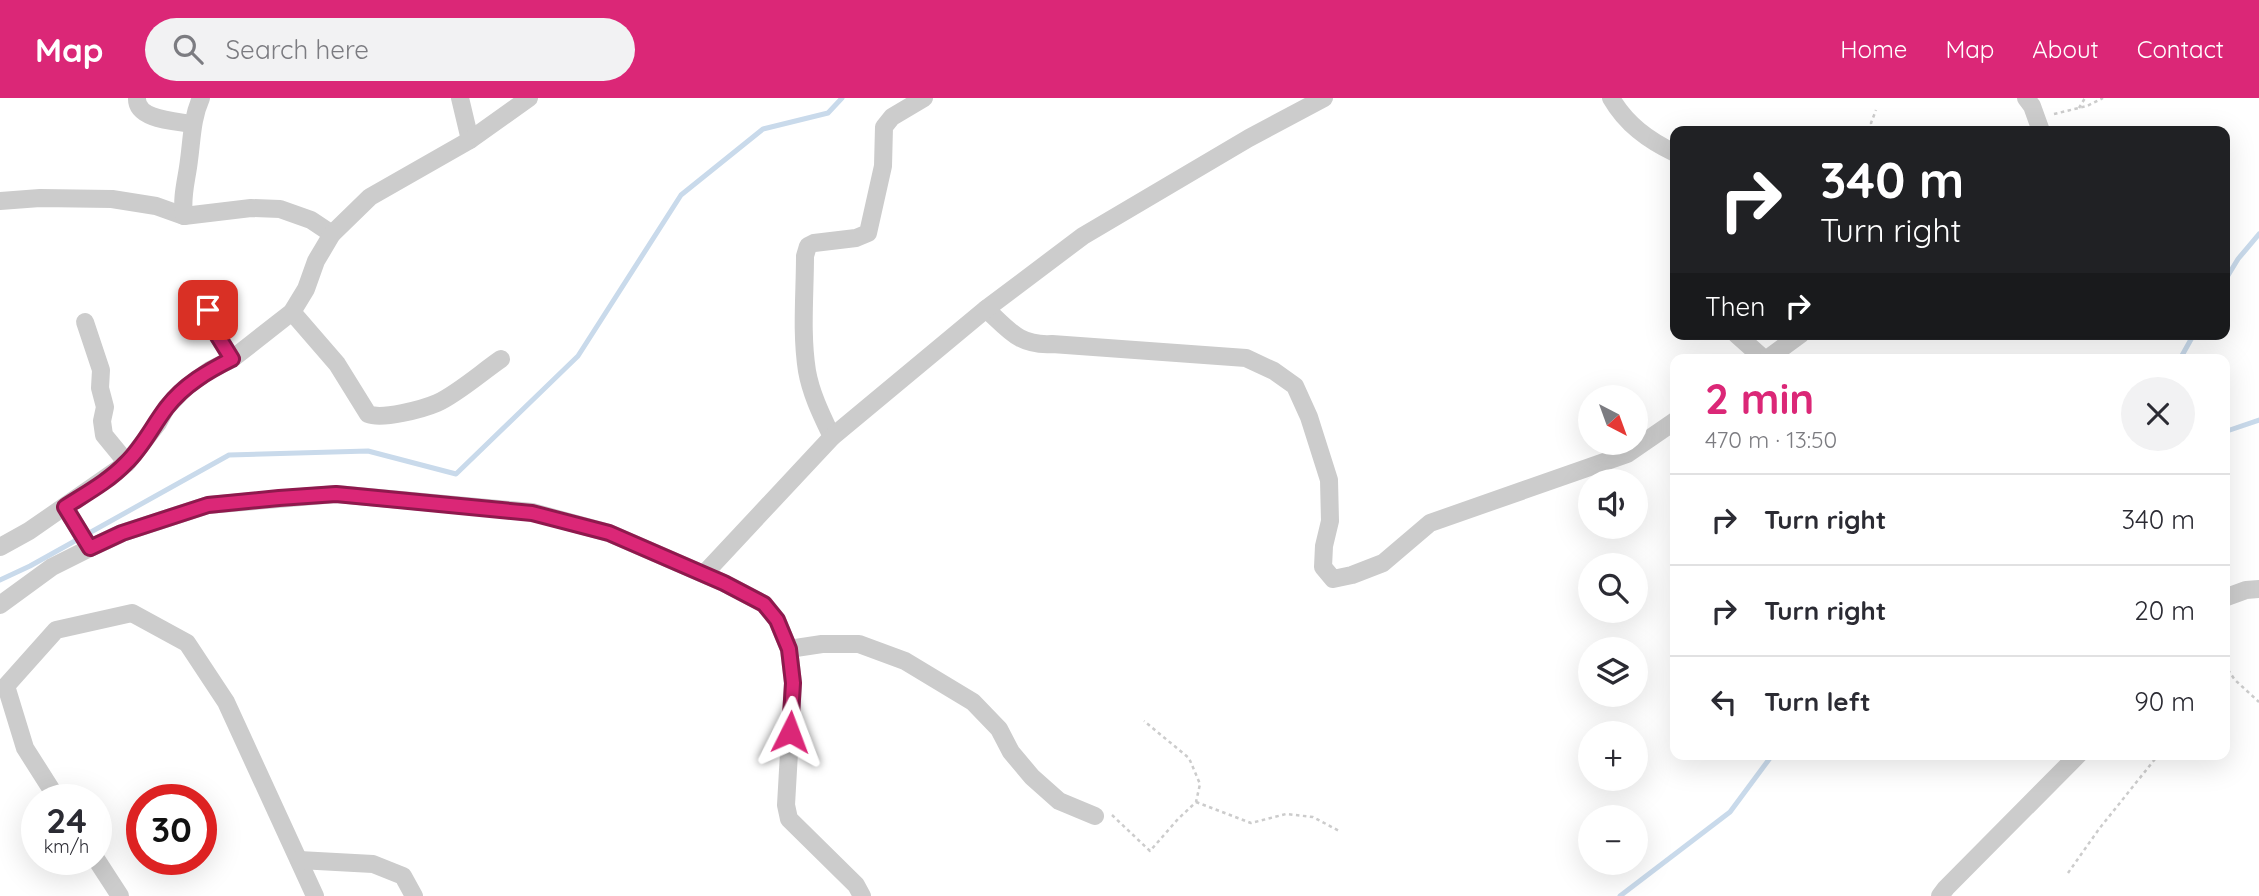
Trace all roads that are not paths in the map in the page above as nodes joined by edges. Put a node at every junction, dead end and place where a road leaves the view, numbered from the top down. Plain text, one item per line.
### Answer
1 (137, 98) edge
2 (201, 98) edge
3 (460, 98) edge
4 (529, 98) edge
5 (924, 98) edge
6 (1324, 98) edge
7 (1611, 98) edge
8 (2026, 98) edge
9 (192, 124) junction
10 (2039, 125) edge
11 (470, 139) junction
12 (1670, 150) edge
13 (0, 201) edge
14 (184, 216) junction
15 (332, 234) junction
16 (204, 295) dead end
17 (986, 309) junction
18 (292, 312) junction
19 (85, 322) dead end
20 (1743, 340) edge
21 (1792, 340) edge
22 (1759, 354) edge
23 (1772, 354) edge
24 (232, 359) junction
25 (501, 359) dead end
26 (1670, 424) edge
27 (832, 437) junction
28 (127, 463) junction
29 (65, 507) junction
30 (0, 547) edge
31 (90, 548) junction
32 (704, 574) junction
33 (2259, 589) edge
34 (2230, 596) edge
35 (0, 605) edge
36 (789, 649) junction
37 (2073, 760) edge
38 (48, 784) edge
39 (1095, 816) road end
40 (299, 860) junction
41 (106, 875) edge
42 (120, 896) edge
43 (315, 896) edge
44 (414, 896) edge
45 (862, 896) edge
46 (1940, 896) edge

1 - 9 street
2 - 9 street
3 - 11 street
4 - 11 street
5 - 27 street
6 - 17 street
7 - 12 street
8 - 10 street
9 - 14 street
11 - 15 street
13 - 14 street
14 - 15 street
15 - 18 street
16 - 24 street
17 - 26 street
17 - 27 street
18 - 24 street
18 - 25 street
19 - 28 street
20 - 22 street
21 - 23 street
24 - 28 street
27 - 32 street
28 - 29 street
29 - 30 street
29 - 31 street
31 - 32 street
31 - 35 street
32 - 36 street
33 - 34 street
36 - 39 street
36 - 45 street
37 - 46 street
38 - 40 street
40 - 43 street
40 - 44 street
41 - 42 street

